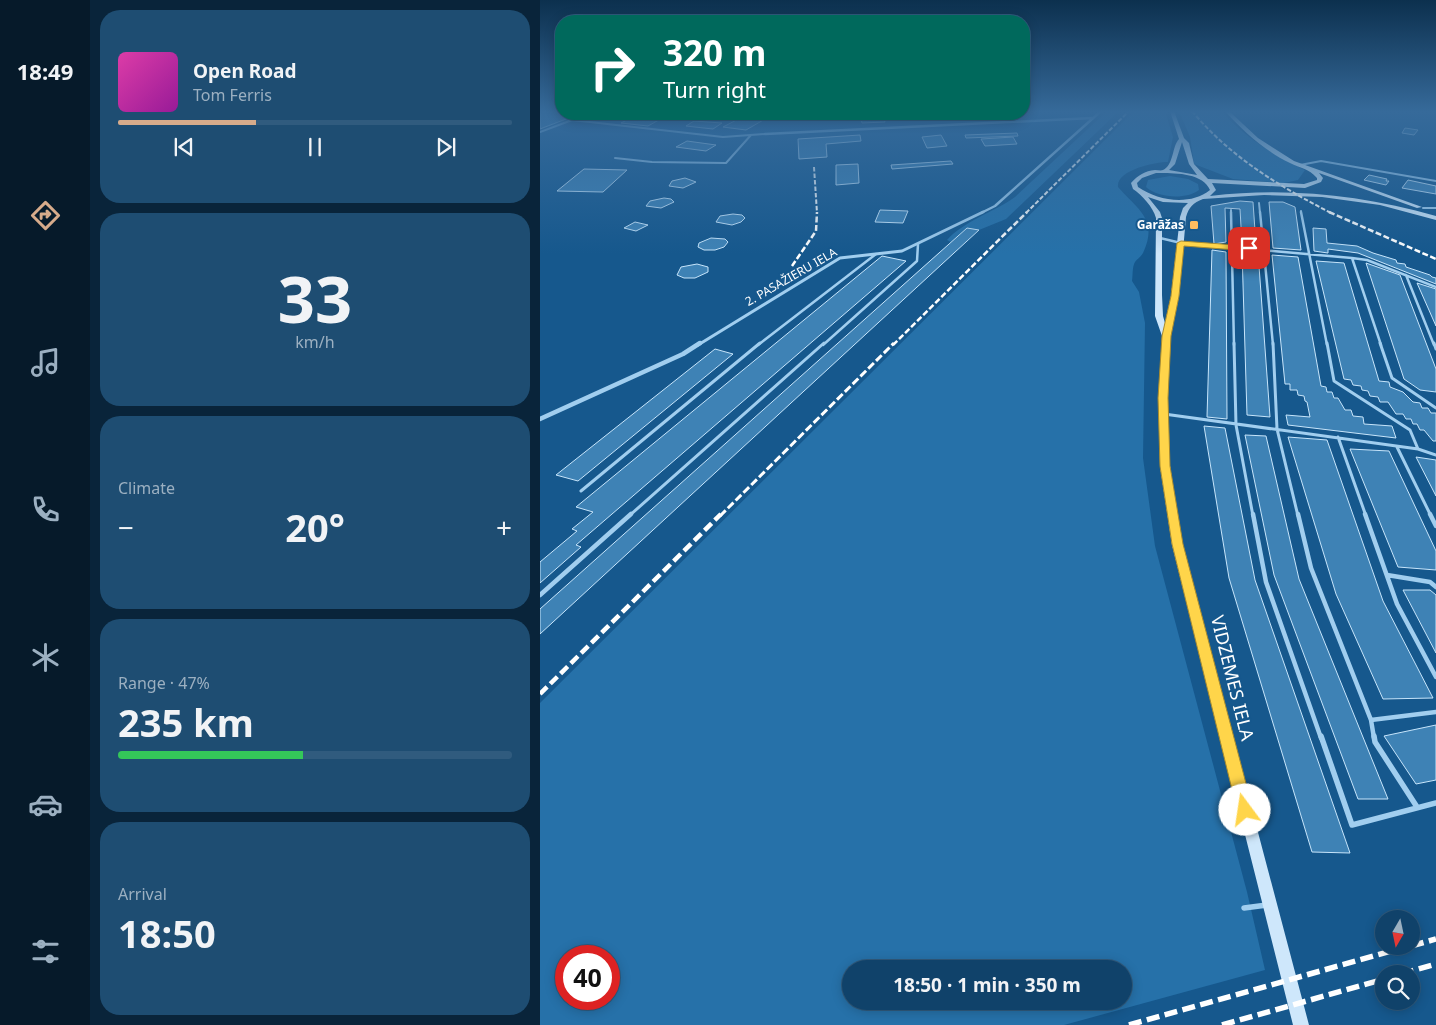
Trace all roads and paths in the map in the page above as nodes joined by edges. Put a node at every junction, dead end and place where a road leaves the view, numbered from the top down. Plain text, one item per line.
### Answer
1 (625, 159) edge
2 (730, 159) edge
3 (1049, 159) edge
4 (1173, 159) edge
5 (1189, 159) edge
6 (1288, 159) edge
7 (1300, 165) junction
8 (1312, 170) junction
9 (1164, 172) junction
10 (1201, 178) junction
11 (1346, 180) junction
12 (1207, 181) junction
13 (1436, 181) edge
14 (1295, 187) junction
15 (1140, 192) junction
16 (1346, 192) junction
17 (1330, 196) junction
18 (1202, 198) junction
19 (1194, 200) junction
20 (1402, 201) junction
21 (1260, 203) dead end
22 (1423, 208) junction
23 (1436, 208) edge
24 (1231, 210) dead end
25 (1301, 212) dead end
26 (1436, 214) edge
27 (1436, 218) edge
28 (1160, 238) junction
29 (1181, 243) junction
30 (918, 244) junction
31 (1233, 247) junction
32 (1264, 250) junction
33 (876, 254) junction
34 (1308, 254) junction
35 (1352, 258) junction
36 (1406, 275) junction
37 (1436, 287) edge
38 (1166, 336) junction
39 (1436, 349) edge
40 (1436, 408) edge
41 (1163, 414) junction
42 (540, 419) edge
43 (1236, 425) junction
44 (1276, 429) junction
45 (1338, 437) junction
46 (1397, 447) junction
47 (1418, 449) junction
48 (1436, 455) edge
49 (581, 491) dead end
50 (1436, 526) edge
51 (1387, 575) junction
52 (1436, 587) edge
53 (540, 595) edge
54 (1436, 677) edge
55 (1436, 712) edge
56 (1371, 720) junction
57 (1436, 803) edge
58 (1417, 807) junction
59 (1270, 905) junction
60 (1244, 908) dead end
61 (1301, 1025) edge

1 - 2 lane
3 - 30 street, 2. PASAŽIERU IELA
4 - 9 street
5 - 10 street
6 - 7 street
7 - 8 street
7 - 13 lane
8 - 11 street
8 - 14 street
9 - 10 street
9 - 15 street
10 - 12 street
11 - 16 street
11 - 20 street
12 - 14 street
12 - 18 street
14 - 16 street
15 - 19 street
15 - 28 street, VIDZEMES IELA
16 - 17 street
16 - 20 street
17 - 18 street
17 - 27 street
18 - 19 street
19 - 29 street, VIDZEMES IELA
20 - 22 street
21 - 32 lane
22 - 23 lane
22 - 26 street
24 - 31 lane
25 - 34 lane
28 - 29 lane
28 - 38 street, VIDZEMES IELA
29 - 31 lane
29 - 38 street, VIDZEMES IELA
30 - 33 street, 2. PASAŽIERU IELA
30 - 53 lane
31 - 32 lane
31 - 43 lane
32 - 34 lane
32 - 44 lane
33 - 42 street, 2. PASAŽIERU IELA
33 - 49 lane
34 - 35 lane
34 - 47 lane
35 - 36 lane
35 - 40 lane
36 - 37 lane
36 - 39 lane
38 - 41 street, VIDZEMES IELA
41 - 43 lane
41 - 59 street, VIDZEMES IELA
43 - 44 lane
43 - 58 lane
44 - 45 lane
44 - 56 lane
45 - 46 lane
45 - 51 lane
46 - 47 lane
46 - 50 lane
47 - 48 lane
51 - 52 lane
51 - 54 lane
55 - 56 lane
56 - 58 lane
57 - 58 lane
59 - 60 lane
59 - 61 street, VIDZEMES IELA

